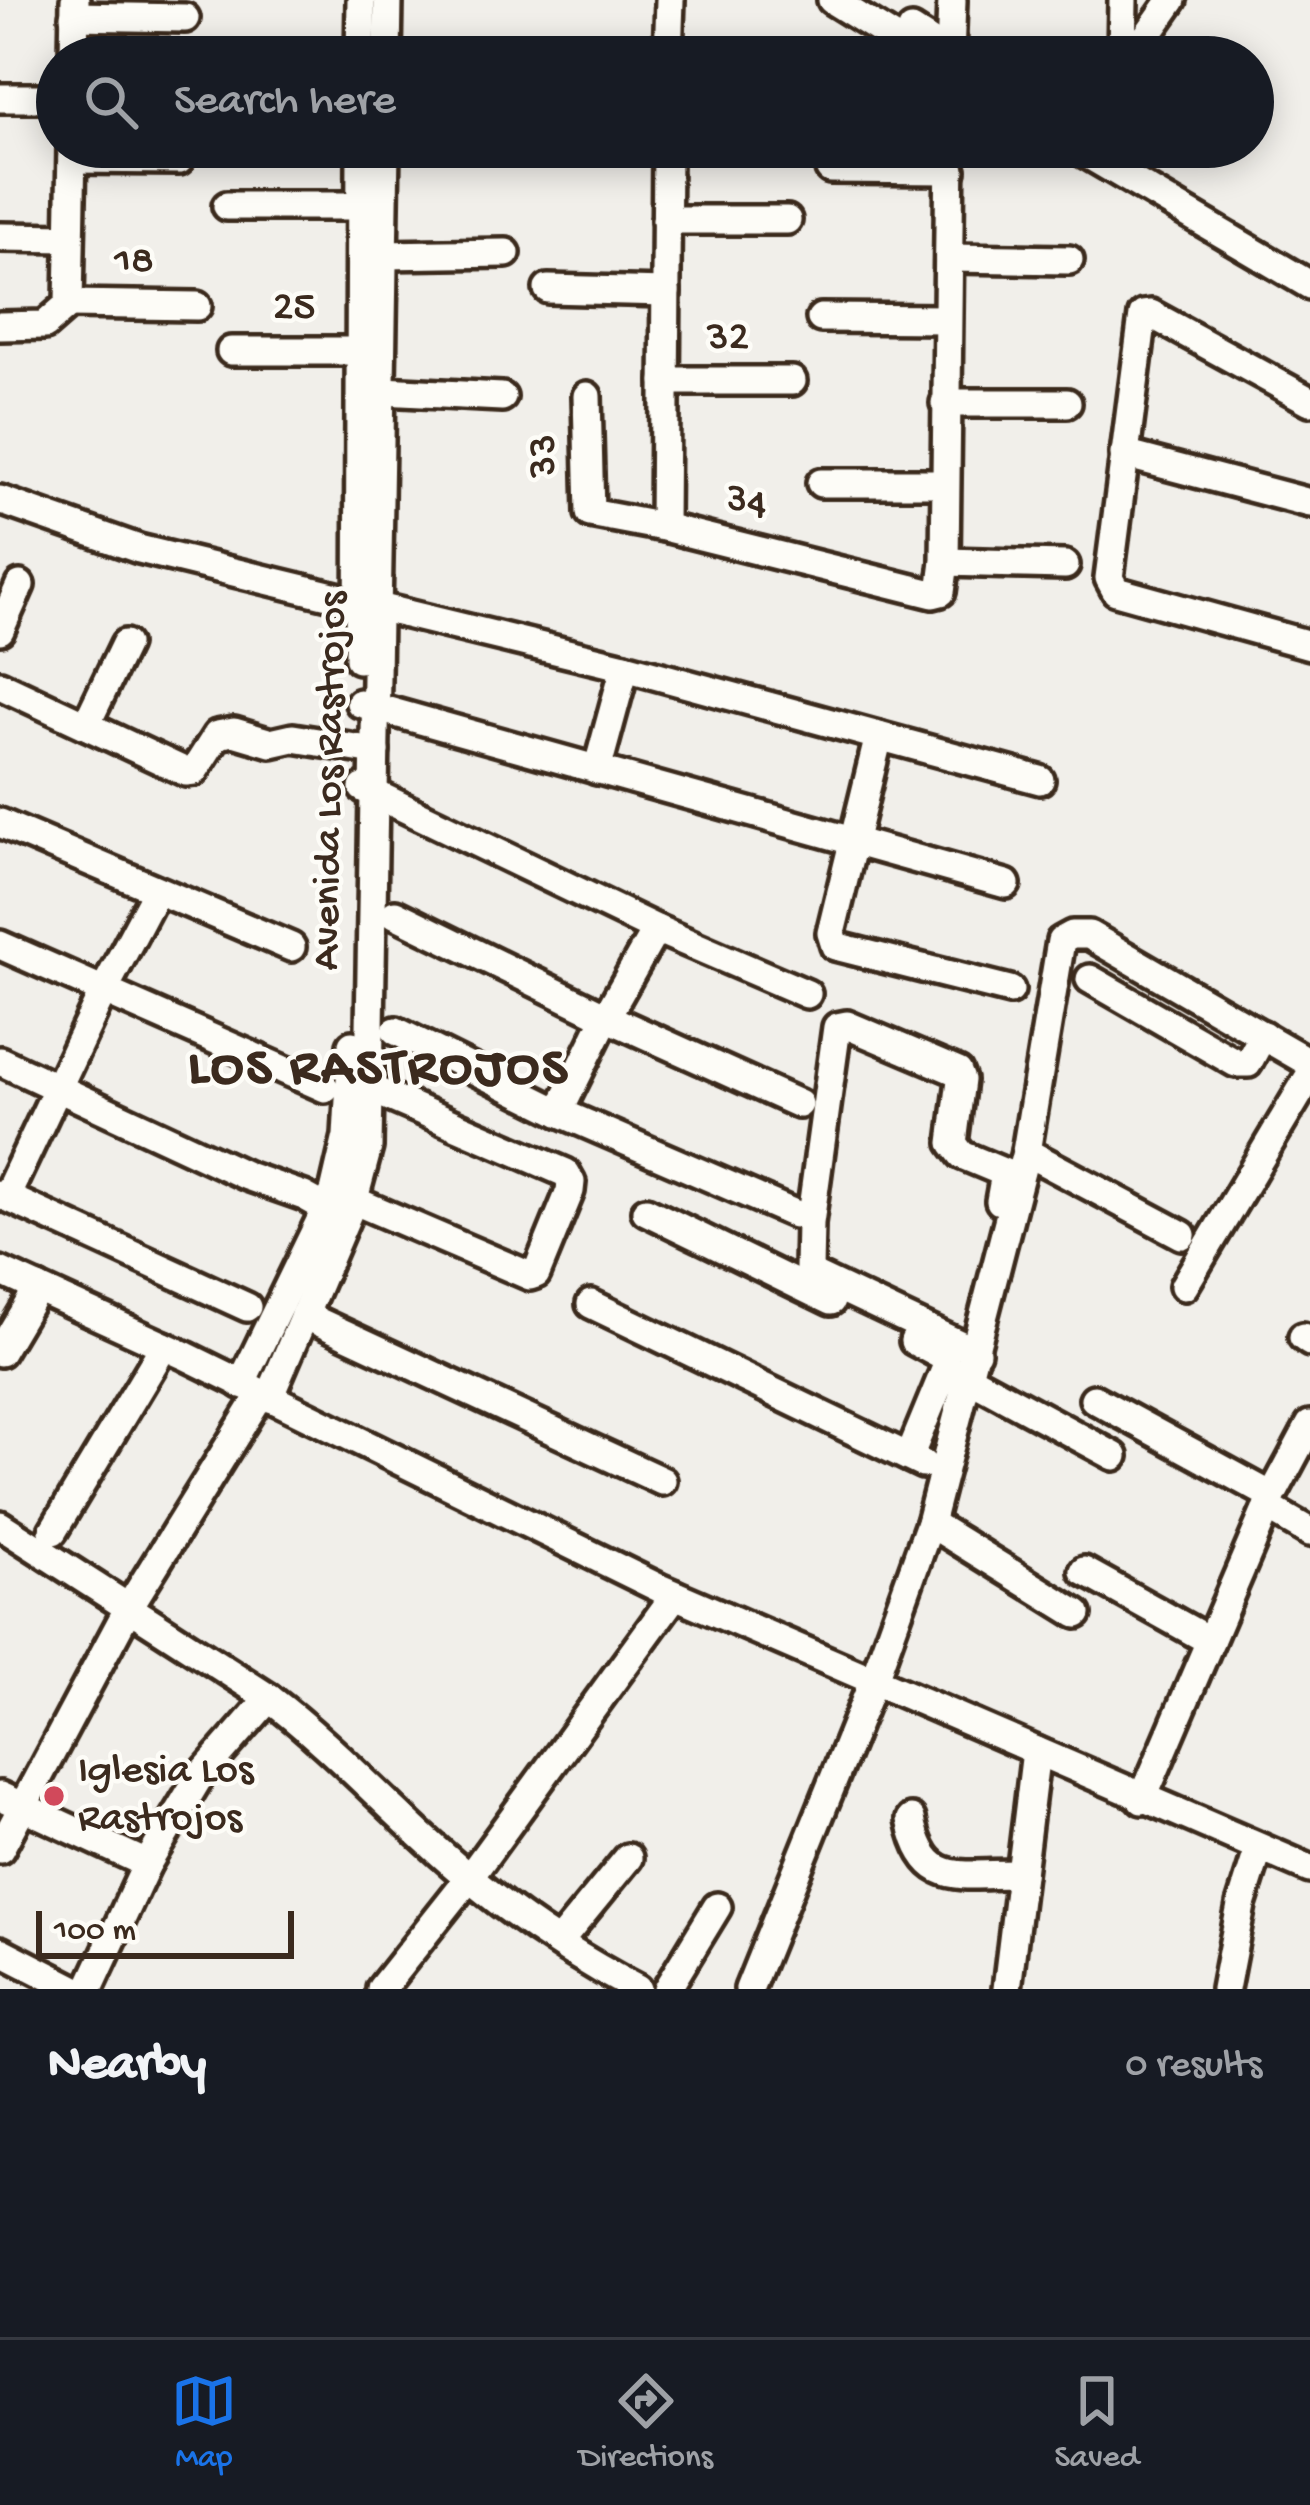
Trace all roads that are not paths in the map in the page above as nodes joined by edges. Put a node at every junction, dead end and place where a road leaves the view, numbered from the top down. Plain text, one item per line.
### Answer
1 (362, 0) edge
2 (388, 0) edge
3 (643, 0) edge
4 (670, 0) edge
5 (832, 0) edge
6 (865, 0) edge
7 (952, 0) edge
8 (1124, 0) edge
9 (1172, 0) edge
10 (75, 8) edge
11 (185, 18) dead end
12 (361, 36) edge
13 (387, 36) edge
14 (669, 36) edge
15 (904, 36) edge
16 (916, 36) edge
17 (947, 36) edge
18 (1123, 36) edge
19 (1147, 36) edge
20 (0, 98) edge
21 (36, 98) edge
22 (72, 168) edge
23 (361, 168) edge
24 (385, 168) edge
25 (667, 168) edge
26 (852, 168) edge
27 (951, 168) edge
28 (1121, 168) edge
29 (1127, 168) edge
30 (830, 170) dead end
31 (227, 206) dead end
32 (361, 206) junction
33 (666, 220) junction
34 (787, 220) dead end
35 (0, 237) edge
36 (70, 238) junction
37 (506, 253) dead end
38 (383, 255) junction
39 (949, 258) junction
40 (1069, 260) dead end
41 (1310, 263) edge
42 (1310, 284) edge
43 (548, 289) dead end
44 (666, 292) junction
45 (69, 304) junction
46 (197, 306) dead end
47 (821, 318) dead end
48 (947, 319) junction
49 (0, 326) edge
50 (231, 351) dead end
51 (358, 351) junction
52 (665, 381) junction
53 (792, 381) dead end
54 (382, 391) junction
55 (587, 395) dead end
56 (502, 397) dead end
57 (1310, 401) edge
58 (945, 403) junction
59 (1067, 403) dead end
60 (1124, 454) junction
61 (944, 482) junction
62 (821, 483) dead end
63 (0, 500) edge
64 (1310, 503) edge
65 (664, 526) junction
66 (945, 562) junction
67 (1065, 566) dead end
68 (20, 585) dead end
69 (368, 606) junction
70 (0, 630) edge
71 (125, 644) dead end
72 (1310, 646) edge
73 (625, 667) junction
74 (0, 685) edge
75 (368, 706) junction
76 (86, 725) junction
77 (879, 736) junction
78 (368, 750) junction
79 (597, 770) junction
80 (1040, 780) dead end
81 (367, 789) junction
82 (0, 823) edge
83 (851, 841) junction
84 (1006, 884) dead end
85 (156, 892) junction
86 (395, 914) dead end
87 (656, 929) junction
88 (0, 945) edge
89 (291, 947) dead end
90 (1090, 979) dead end
91 (1010, 990) dead end
92 (103, 992) junction
93 (807, 994) dead end
94 (606, 1016) junction
95 (396, 1031) dead end
96 (1263, 1035) junction
97 (0, 1061) edge
98 (1310, 1063) edge
99 (1310, 1076) edge
100 (58, 1087) junction
101 (325, 1088) dead end
102 (369, 1088) junction
103 (799, 1103) dead end
104 (559, 1112) junction
105 (1026, 1152) junction
106 (3, 1195) edge
107 (646, 1211) dead end
108 (336, 1214) junction
109 (796, 1214) dead end
110 (1182, 1235) dead end
111 (0, 1271) edge
112 (1184, 1286) dead end
113 (38, 1288) junction
114 (591, 1304) dead end
115 (247, 1307) dead end
116 (304, 1315) junction
117 (164, 1346) junction
118 (0, 1352) edge
119 (968, 1358) junction
120 (257, 1392) junction
121 (1094, 1400) dead end
122 (1310, 1425) edge
123 (909, 1456) junction
124 (1114, 1456) dead end
125 (943, 1475) junction
126 (662, 1481) dead end
127 (1270, 1502) junction
128 (930, 1523) junction
129 (0, 1525) edge
130 (53, 1531) dead end
131 (1310, 1532) edge
132 (1084, 1571) dead end
133 (675, 1595) junction
134 (130, 1607) junction
135 (1077, 1614) dead end
136 (1210, 1641) junction
137 (873, 1682) junction
138 (269, 1698) junction
139 (1036, 1750) junction
140 (1142, 1800) junction
141 (10, 1801) edge
142 (910, 1819) dead end
143 (1259, 1848) junction
144 (0, 1849) edge
145 (628, 1858) dead end
146 (147, 1864) junction
147 (1310, 1869) edge
148 (1021, 1874) junction
149 (469, 1878) junction
150 (717, 1907) dead end
151 (560, 1941) junction
152 (0, 1951) edge
153 (595, 1980) edge
154 (74, 1989) edge
155 (89, 1989) edge
156 (381, 1989) edge
157 (637, 1989) edge
158 (668, 1989) edge
159 (749, 1989) edge
160 (1007, 1989) edge
161 (1225, 1989) edge

1 - 12 street
2 - 13 street
3 - 4 street
4 - 14 street
5 - 15 street
6 - 16 street
7 - 17 street
8 - 18 street
9 - 19 street
10 - 11 street
20 - 21 street
22 - 36 street
23 - 32 street, Avenida Los Rastrojos
24 - 38 street, Avenida Los Rastrojos
25 - 33 street
26 - 30 street
27 - 39 street
28 - 42 street
29 - 41 street
31 - 32 street
32 - 51 street, Avenida Los Rastrojos
33 - 34 street
33 - 44 street
35 - 36 street
36 - 45 street
37 - 38 street
38 - 54 street, Avenida Los Rastrojos
39 - 40 street
39 - 48 street
43 - 44 street
44 - 52 street
45 - 46 street, 18
45 - 49 street
47 - 48 street
48 - 58 street
50 - 51 street, 25
51 - 69 street, Avenida Los Rastrojos
52 - 53 street, 32
52 - 65 street
54 - 56 street
54 - 69 street, Avenida Los Rastrojos
55 - 65 street, 33
57 - 60 street
58 - 59 street
58 - 61 street
60 - 64 street
60 - 72 street
61 - 62 street
61 - 66 street
63 - 69 street
65 - 66 street, 34
66 - 67 street
68 - 70 street
69 - 73 street
69 - 75 street, Avenida Los Rastrojos
71 - 76 street
73 - 77 street
73 - 79 street
74 - 76 street
75 - 78 street, Avenida Los Rastrojos
75 - 79 street
76 - 78 street
77 - 80 street
77 - 83 street
78 - 81 street, Avenida Los Rastrojos
79 - 83 street
81 - 87 street
81 - 102 street, Avenida Los Rastrojos
81 - 108 street, Avenida Los Rastrojos
82 - 85 street
83 - 84 street
83 - 91 street
85 - 89 street
85 - 92 street
86 - 94 street
87 - 93 street
87 - 94 street
88 - 92 street
90 - 96 street
92 - 100 street
92 - 101 street
94 - 103 street
94 - 104 street
95 - 104 street
96 - 98 street
96 - 105 street
97 - 100 street
99 - 112 street
100 - 106 street
100 - 108 street
102 - 108 street, Avenida Los Rastrojos
102 - 108 street
104 - 109 street
105 - 110 street
105 - 119 street
106 - 115 street
107 - 123 street
108 - 116 street, Avenida Los Rastrojos
108 - 120 street, Avenida Los Rastrojos
111 - 113 street
113 - 117 street
113 - 118 street
114 - 123 street
116 - 120 street, Avenida Los Rastrojos
116 - 126 street
117 - 120 street
117 - 130 street
119 - 119 street
119 - 124 street
119 - 125 street
120 - 133 street
120 - 134 street
121 - 127 street
122 - 127 street
123 - 125 street
125 - 128 street
127 - 131 street
127 - 136 street
128 - 135 street
128 - 137 street
129 - 134 street
132 - 136 street
133 - 137 street
133 - 149 street
134 - 138 street
134 - 141 street
136 - 140 street
137 - 139 street
137 - 159 street
138 - 146 street
138 - 149 street
139 - 140 street
139 - 148 street
140 - 143 street
141 - 144 street
141 - 146 street
142 - 148 street
143 - 147 street
143 - 161 street
145 - 151 street
146 - 155 street
148 - 160 street
149 - 151 street
149 - 156 street
150 - 158 street
151 - 153 street
152 - 154 street
153 - 157 street

